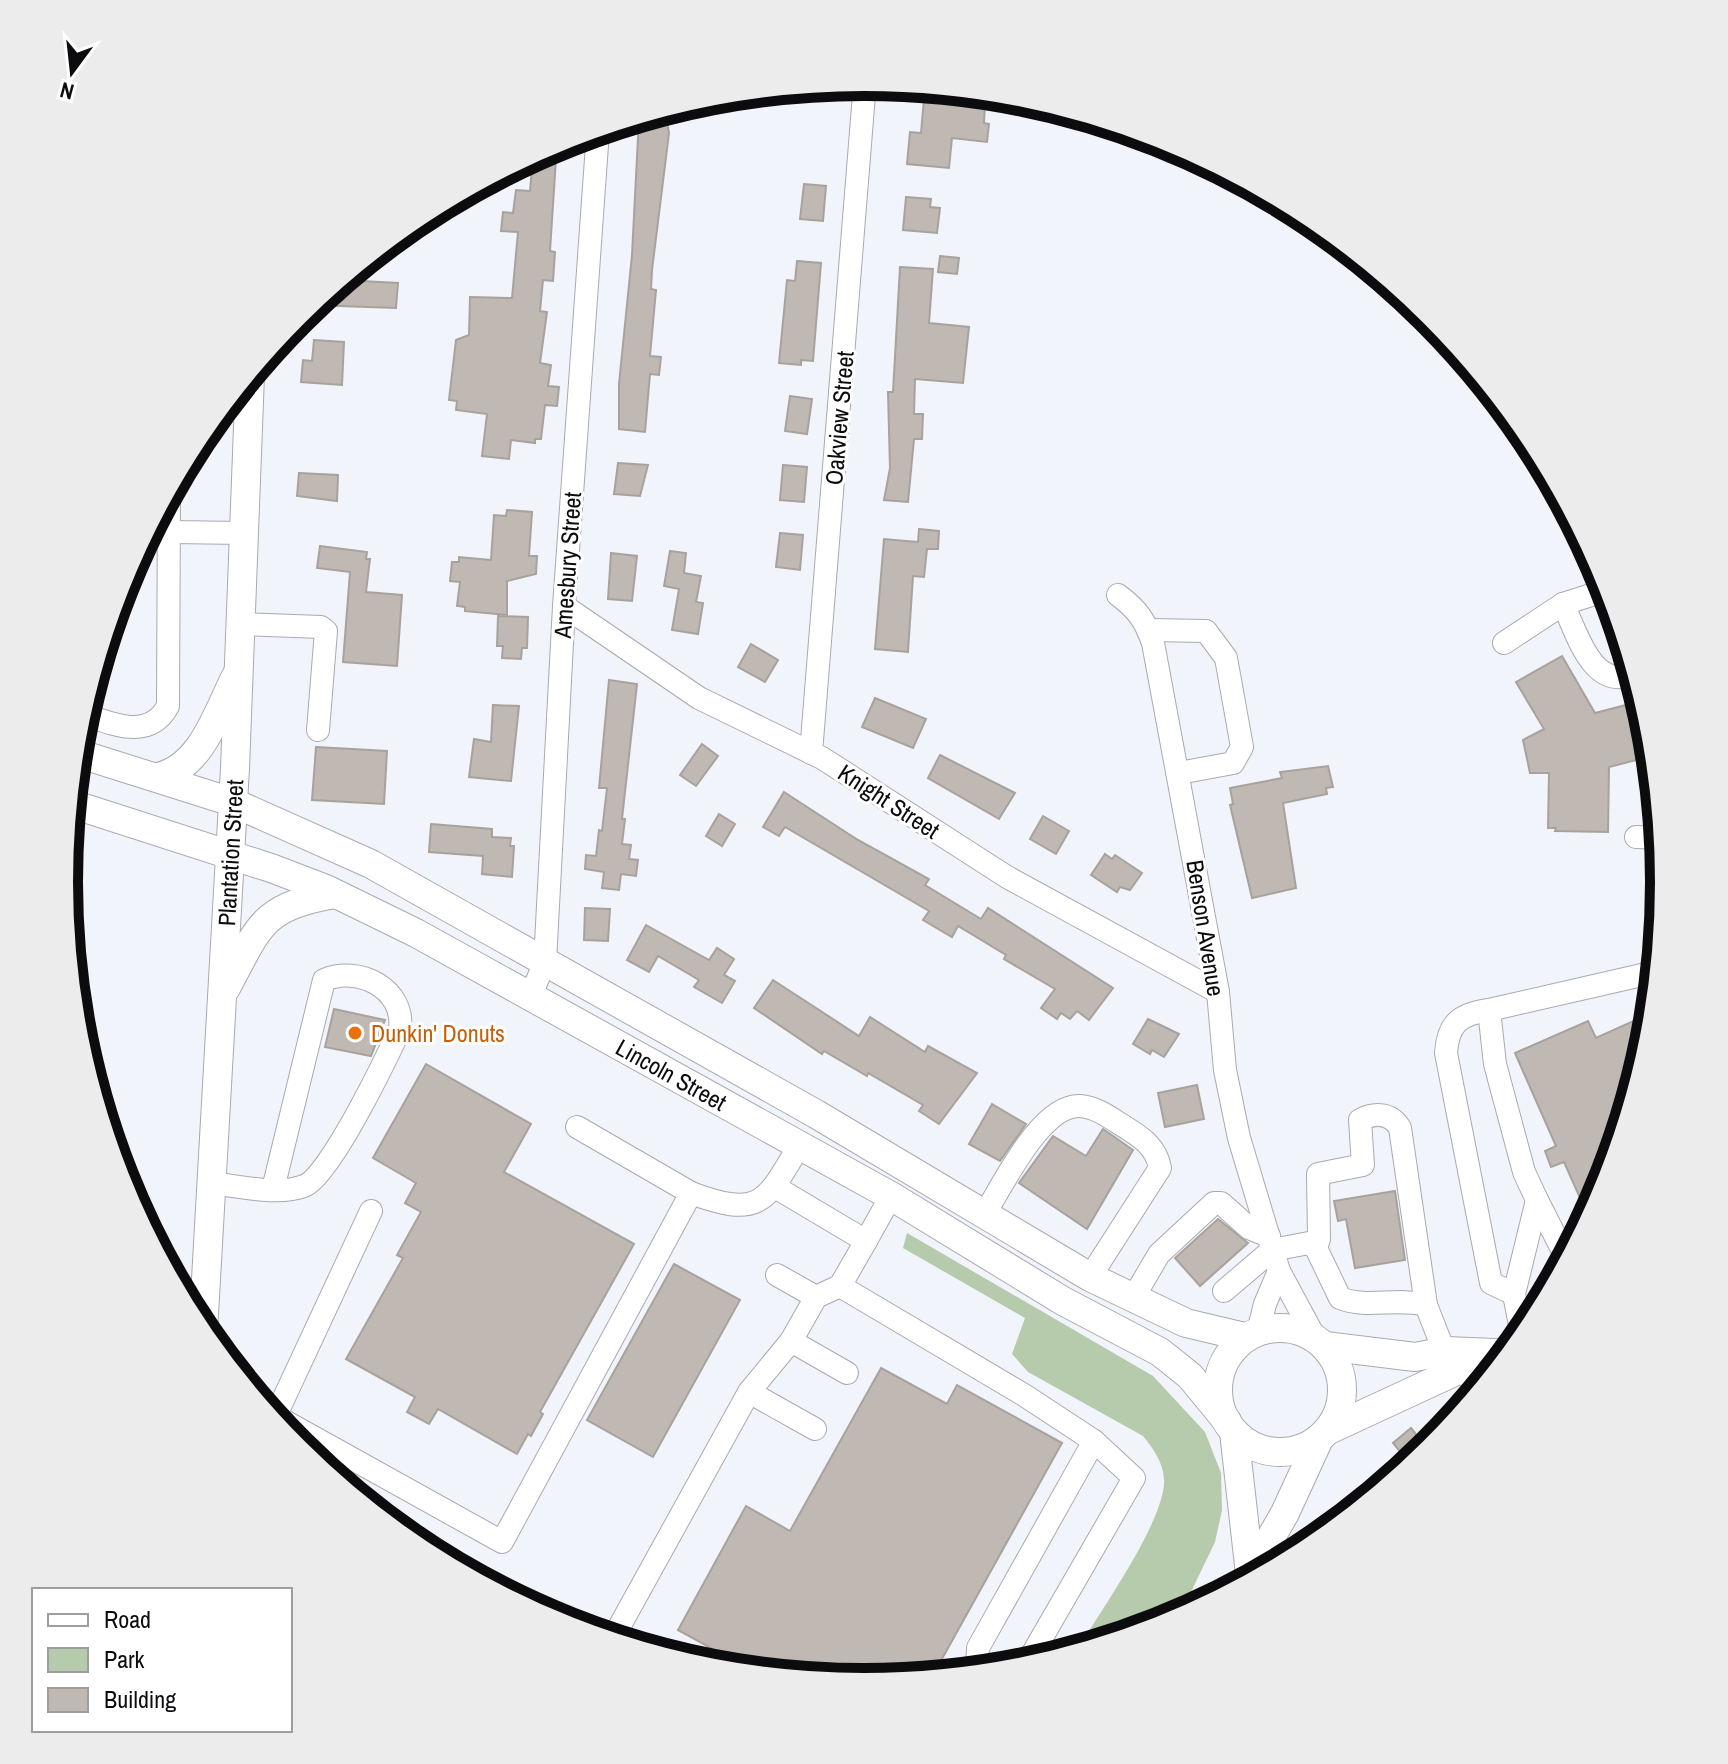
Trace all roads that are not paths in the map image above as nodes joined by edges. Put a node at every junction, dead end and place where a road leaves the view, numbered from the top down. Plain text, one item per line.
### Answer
1 (864, 96) edge
2 (597, 143) edge
3 (249, 393) edge
4 (169, 515) edge
5 (169, 532) junction
6 (245, 533) junction
7 (1595, 594) edge
8 (1118, 595) dead end
9 (1563, 604) junction
10 (564, 606) junction
11 (241, 624) junction
12 (1148, 630) junction
13 (1504, 643) dead end
14 (240, 669) junction
15 (1623, 678) edge
16 (96, 717) edge
17 (318, 730) dead end
18 (811, 753) junction
19 (89, 756) edge
20 (1179, 773) junction
21 (158, 777) junction
22 (232, 802) junction
23 (82, 807) edge
24 (1636, 837) dead end
25 (1648, 838) edge
26 (230, 854) junction
27 (335, 894) junction
28 (545, 962) junction
29 (1644, 975) edge
30 (1218, 992) junction
31 (222, 995) junction
32 (530, 997) junction
33 (1489, 1010) junction
34 (816, 1114) junction
35 (577, 1127) dead end
36 (799, 1146) junction
37 (909, 1168) junction
38 (211, 1183) junction
39 (775, 1187) junction
40 (280, 1189) junction
41 (691, 1193) junction
42 (891, 1196) junction
43 (1537, 1200) junction
44 (371, 1211) dead end
45 (984, 1215) junction
46 (866, 1241) junction
47 (1560, 1246) edge
48 (1316, 1248) junction
49 (1273, 1252) junction
50 (777, 1275) dead end
51 (1090, 1277) junction
52 (840, 1286) junction
53 (1224, 1291) dead end
54 (1514, 1294) junction
55 (816, 1297) junction
56 (1132, 1300) junction
57 (1426, 1305) junction
58 (204, 1310) edge
59 (1519, 1318) edge
60 (1252, 1334) junction
61 (791, 1341) junction
62 (1319, 1341) junction
63 (1444, 1351) junction
64 (1493, 1353) edge
65 (1483, 1366) edge
66 (847, 1373) dead end
67 (749, 1392) junction
68 (277, 1405) edge
69 (1231, 1426) junction
70 (300, 1429) edge
71 (815, 1429) dead end
72 (1325, 1434) junction
73 (1094, 1441) junction
74 (1258, 1562) edge
75 (1249, 1567) edge
76 (618, 1628) edge
77 (1035, 1649) edge
78 (978, 1659) edge

1 - 18 street, Oakview Street
2 - 10 street, Amesbury Street
3 - 6 main road, Plantation Street
4 - 5 street
5 - 6 street
5 - 16 street
6 - 11 main road, Plantation Street
7 - 9 street
8 - 12 street, Benson Avenue
9 - 13 street
9 - 15 street
10 - 18 street, Knight Street
10 - 28 street, Amesbury Street
11 - 14 main road, Plantation Street
11 - 17 street
12 - 20 street, Benson Avenue
12 - 20 street
14 - 21 main road
14 - 22 main road, Plantation Street
18 - 30 street, Knight Street
19 - 21 main road, Lincoln Street
20 - 30 street, Benson Avenue
21 - 22 main road, Lincoln Street
22 - 26 main road, Plantation Street
22 - 28 main road, Lincoln Street
23 - 26 main road, Lincoln Street
24 - 25 street
26 - 27 main road, Lincoln Street
26 - 31 main road, Plantation Street
27 - 31 main road
27 - 32 main road, Lincoln Street
28 - 32 street, Amesbury Street
28 - 34 main road, Lincoln Street
29 - 33 street
30 - 49 street, Benson Avenue
31 - 38 main road, Plantation Street
32 - 36 main road, Lincoln Street
33 - 43 street
33 - 54 street
34 - 36 main road
34 - 37 main road, Lincoln Street
35 - 41 street
36 - 39 street
36 - 42 main road, Lincoln Street
37 - 42 main road
37 - 45 main road, Lincoln Street
38 - 40 street
38 - 58 main road, Plantation Street
39 - 41 street
39 - 46 street
40 - 40 street
41 - 70 street
42 - 46 street
42 - 69 main road, Lincoln Street
43 - 47 street
43 - 54 street
44 - 68 street
45 - 51 main road, Lincoln Street
45 - 51 street
46 - 52 street
48 - 49 street
48 - 57 street
48 - 57 street
49 - 53 street
49 - 56 street
49 - 60 street
49 - 62 street, Benson Avenue
50 - 55 street
51 - 56 main road, Lincoln Street
52 - 55 street
52 - 73 street
54 - 59 street
55 - 61 street
56 - 60 main road, Lincoln Street
57 - 63 street
60 - 62 main road
60 - 69 main road
61 - 66 street
61 - 67 street
62 - 63 main road
62 - 72 main road
63 - 64 main road
65 - 72 main road
67 - 71 street
67 - 76 street
69 - 72 main road
69 - 75 main road
72 - 74 main road
73 - 77 street
73 - 78 street

